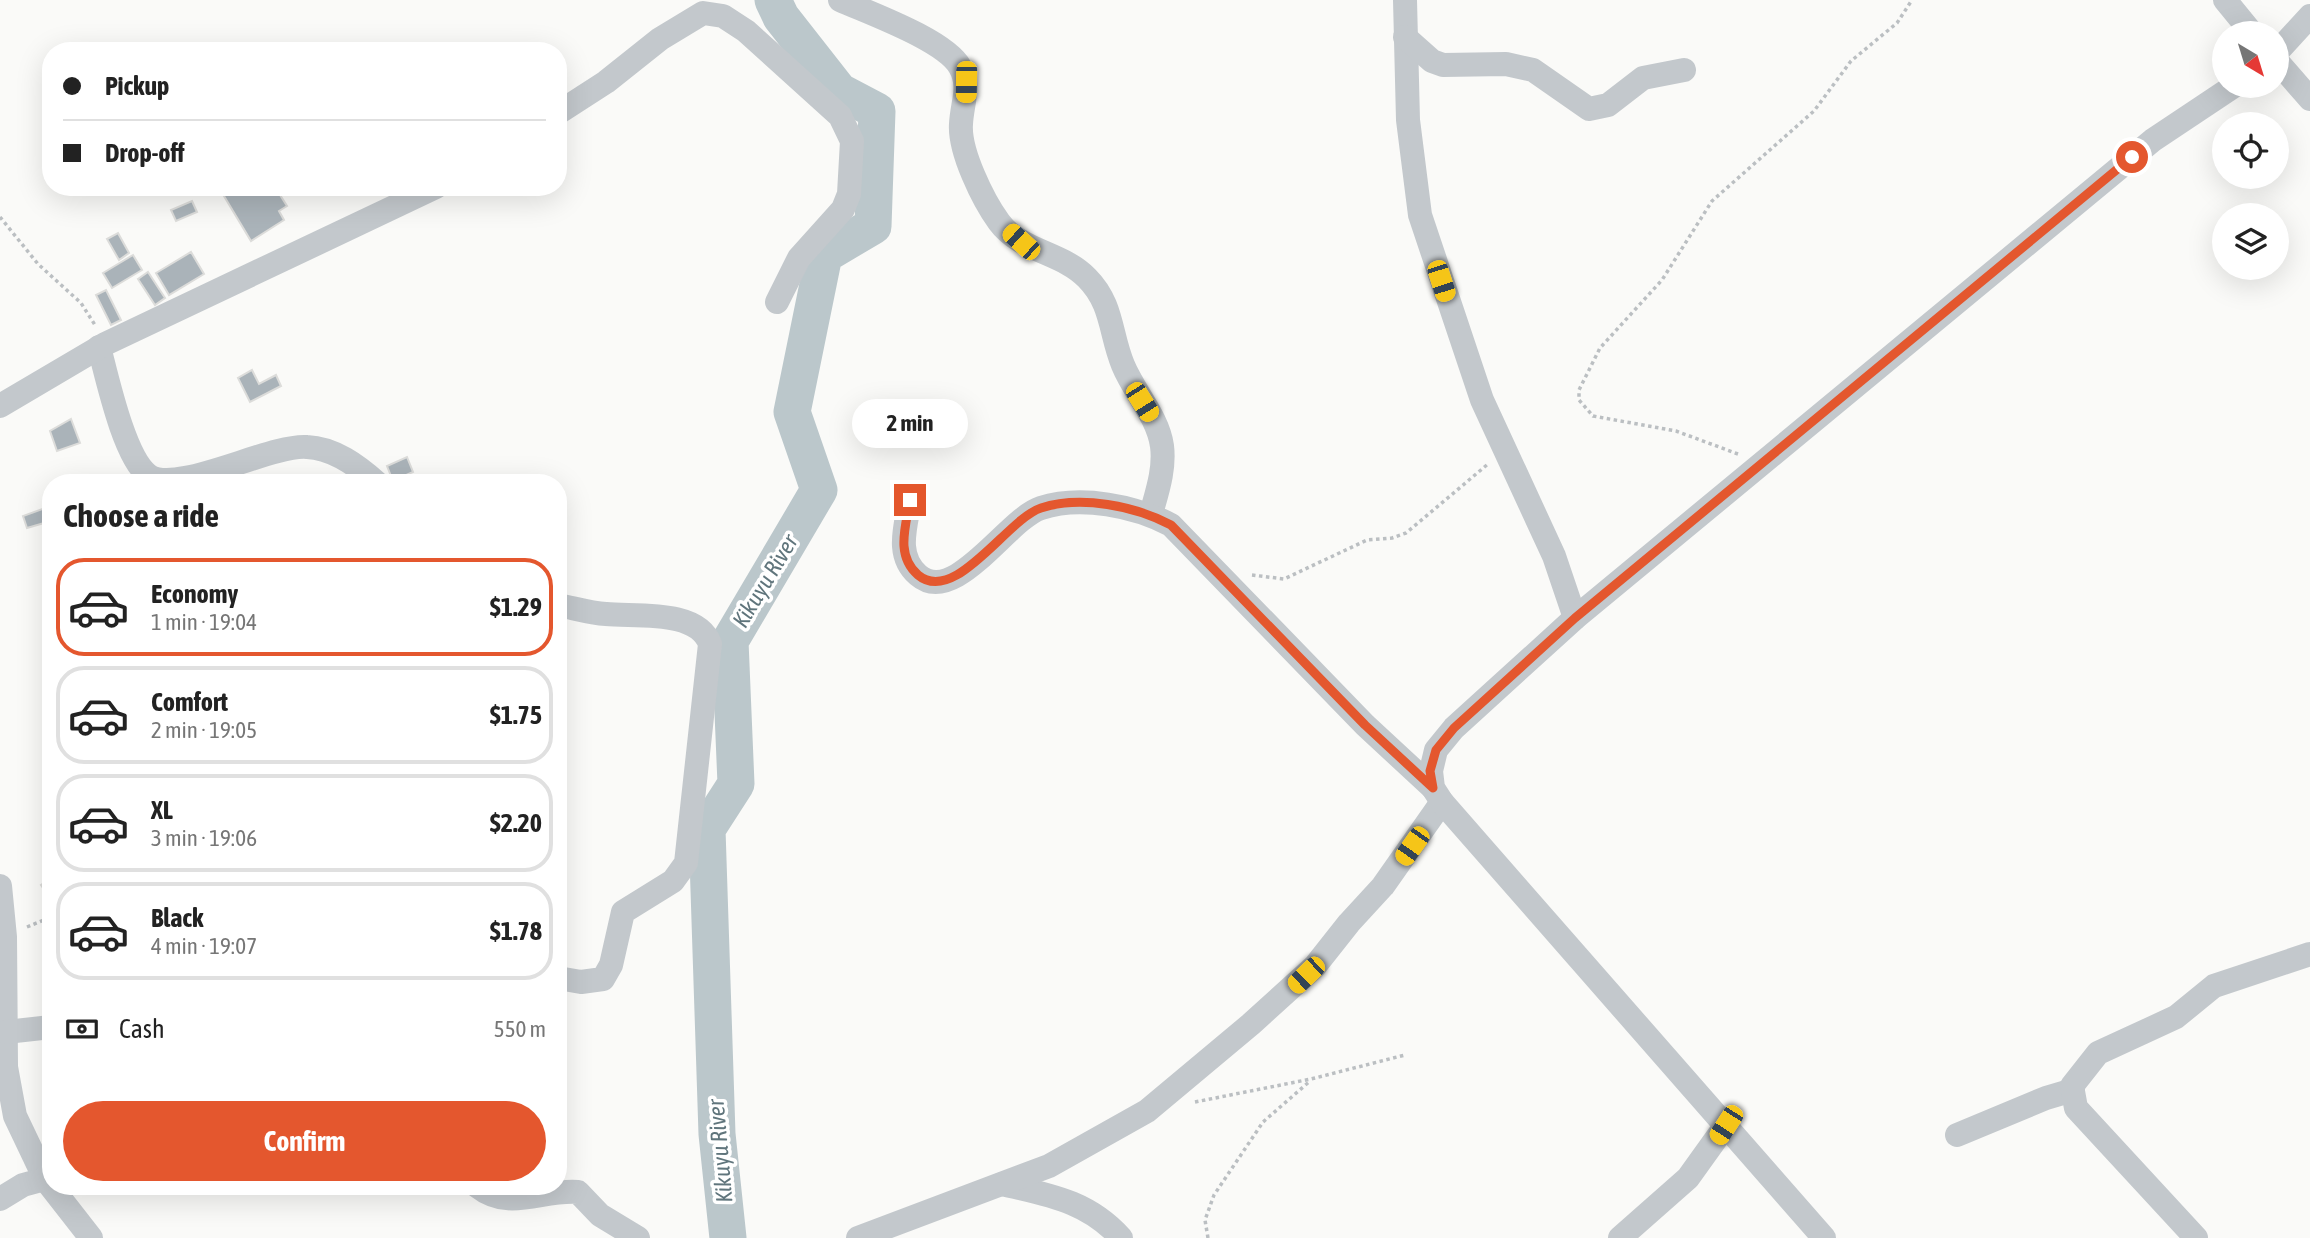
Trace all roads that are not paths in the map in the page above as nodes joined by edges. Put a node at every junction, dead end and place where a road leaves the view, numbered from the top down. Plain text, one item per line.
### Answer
1 (840, 0) edge
2 (1405, 0) edge
3 (2225, 0) edge
4 (2310, 16) edge
5 (2242, 21) edge
6 (1405, 37) junction
7 (2289, 39) edge
8 (1684, 70) dead end
9 (2289, 75) edge
10 (2216, 98) edge
11 (2310, 99) edge
12 (567, 107) edge
13 (417, 196) edge
14 (778, 302) dead end
15 (102, 345) junction
16 (0, 406) edge
17 (146, 474) edge
18 (204, 474) edge
19 (365, 474) edge
20 (910, 500) dead end
21 (1151, 514) junction
22 (567, 607) edge
23 (1575, 618) junction
24 (1437, 795) junction
25 (0, 886) edge
26 (2310, 954) edge
27 (567, 980) edge
28 (42, 1028) edge
29 (6, 1032) junction
30 (2073, 1090) junction
31 (1726, 1125) junction
32 (1957, 1135) dead end
33 (42, 1176) edge
34 (42, 1180) edge
35 (1002, 1184) junction
36 (567, 1193) edge
37 (56, 1195) edge
38 (488, 1195) edge
39 (550, 1195) edge
40 (0, 1199) edge
41 (91, 1238) edge
42 (638, 1238) edge
43 (858, 1238) edge
44 (1121, 1238) edge
45 (1620, 1238) edge
46 (1824, 1238) edge
47 (2196, 1238) edge

1 - 21 street
2 - 6 street
3 - 5 street
4 - 7 street
6 - 8 street
6 - 23 street
9 - 11 street
10 - 23 street
12 - 14 street
13 - 15 street
15 - 16 street
15 - 17 street
18 - 19 street
20 - 21 street
21 - 24 street
22 - 27 street
23 - 24 street
24 - 31 street
24 - 35 street
25 - 29 street
26 - 30 street
28 - 29 street
29 - 33 street
30 - 32 street
30 - 47 street
31 - 45 street
31 - 46 street
34 - 40 street
35 - 43 street
35 - 44 street
36 - 42 street
37 - 41 street
38 - 39 street

